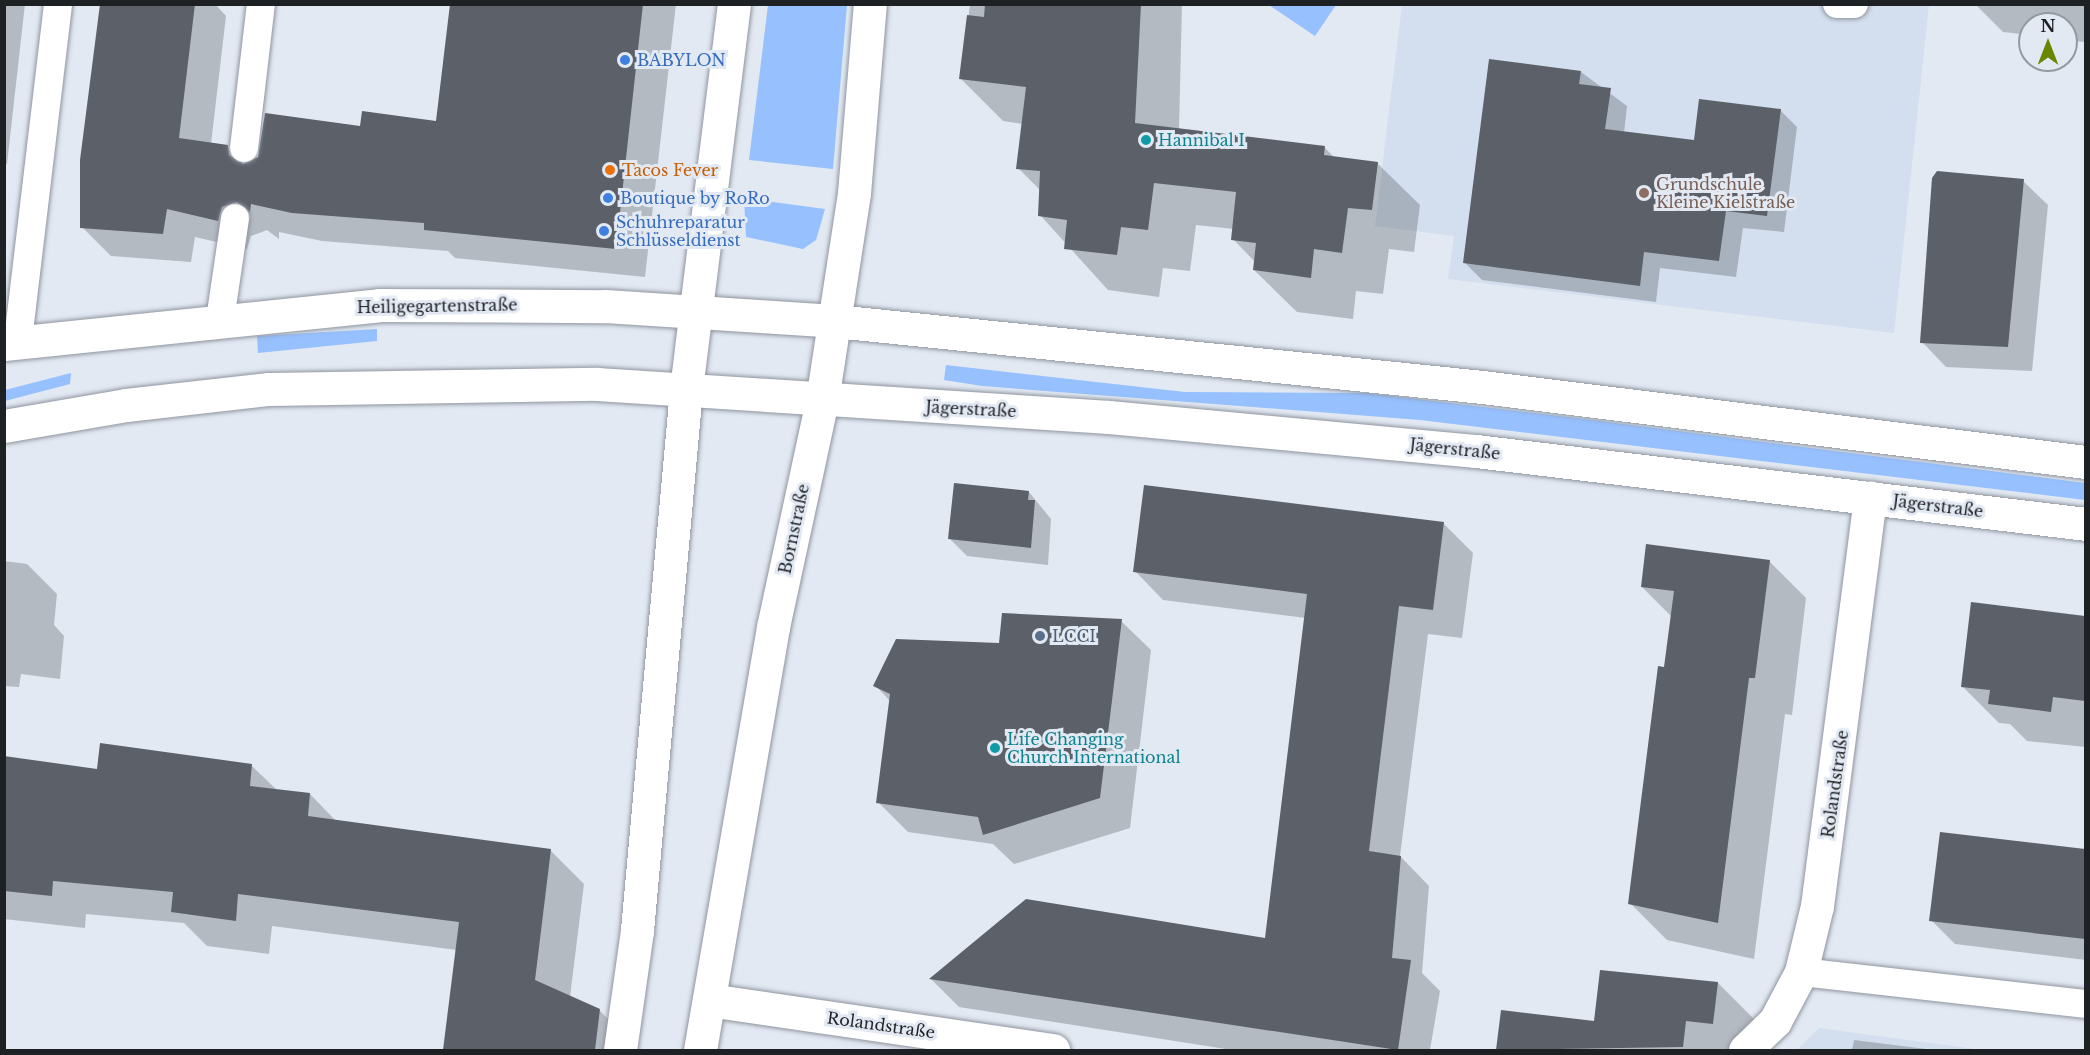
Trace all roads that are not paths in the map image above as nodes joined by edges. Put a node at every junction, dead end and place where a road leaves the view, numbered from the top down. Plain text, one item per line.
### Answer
1 (58, 4) edge
2 (261, 4) edge
3 (734, 4) edge
4 (870, 4) edge
5 (1837, 4) edge
6 (1854, 4) edge
7 (244, 148) dead end
8 (235, 218) dead end
9 (695, 313) junction
10 (220, 320) junction
11 (834, 321) junction
12 (11, 342) edge
13 (686, 389) junction
14 (822, 400) junction
15 (4, 426) edge
16 (2085, 462) edge
17 (1870, 497) junction
18 (2085, 524) edge
19 (1801, 972) junction
20 (709, 1000) junction
21 (2085, 1004) edge
22 (620, 1050) edge
23 (700, 1050) edge
24 (1053, 1050) edge
25 (1745, 1050) edge

1 - 12 lane
2 - 7 lane
3 - 9 main road
4 - 11 main road, Bornstraße
5 - 6 lane
8 - 10 lane
9 - 10 main road, Heiligegartenstraße
9 - 11 main road, Heiligegartenstraße
9 - 13 main road
10 - 12 main road, Heiligegartenstraße
11 - 14 main road, Bornstraße
11 - 16 main road
13 - 14 main road
13 - 15 main road
13 - 22 main road
14 - 17 main road, Jägerstraße
14 - 20 main road, Bornstraße
17 - 18 main road, Jägerstraße
17 - 19 main road, Rolandstraße
19 - 21 lane
19 - 25 main road, Rolandstraße
20 - 23 main road, Bornstraße
20 - 24 main road, Rolandstraße

